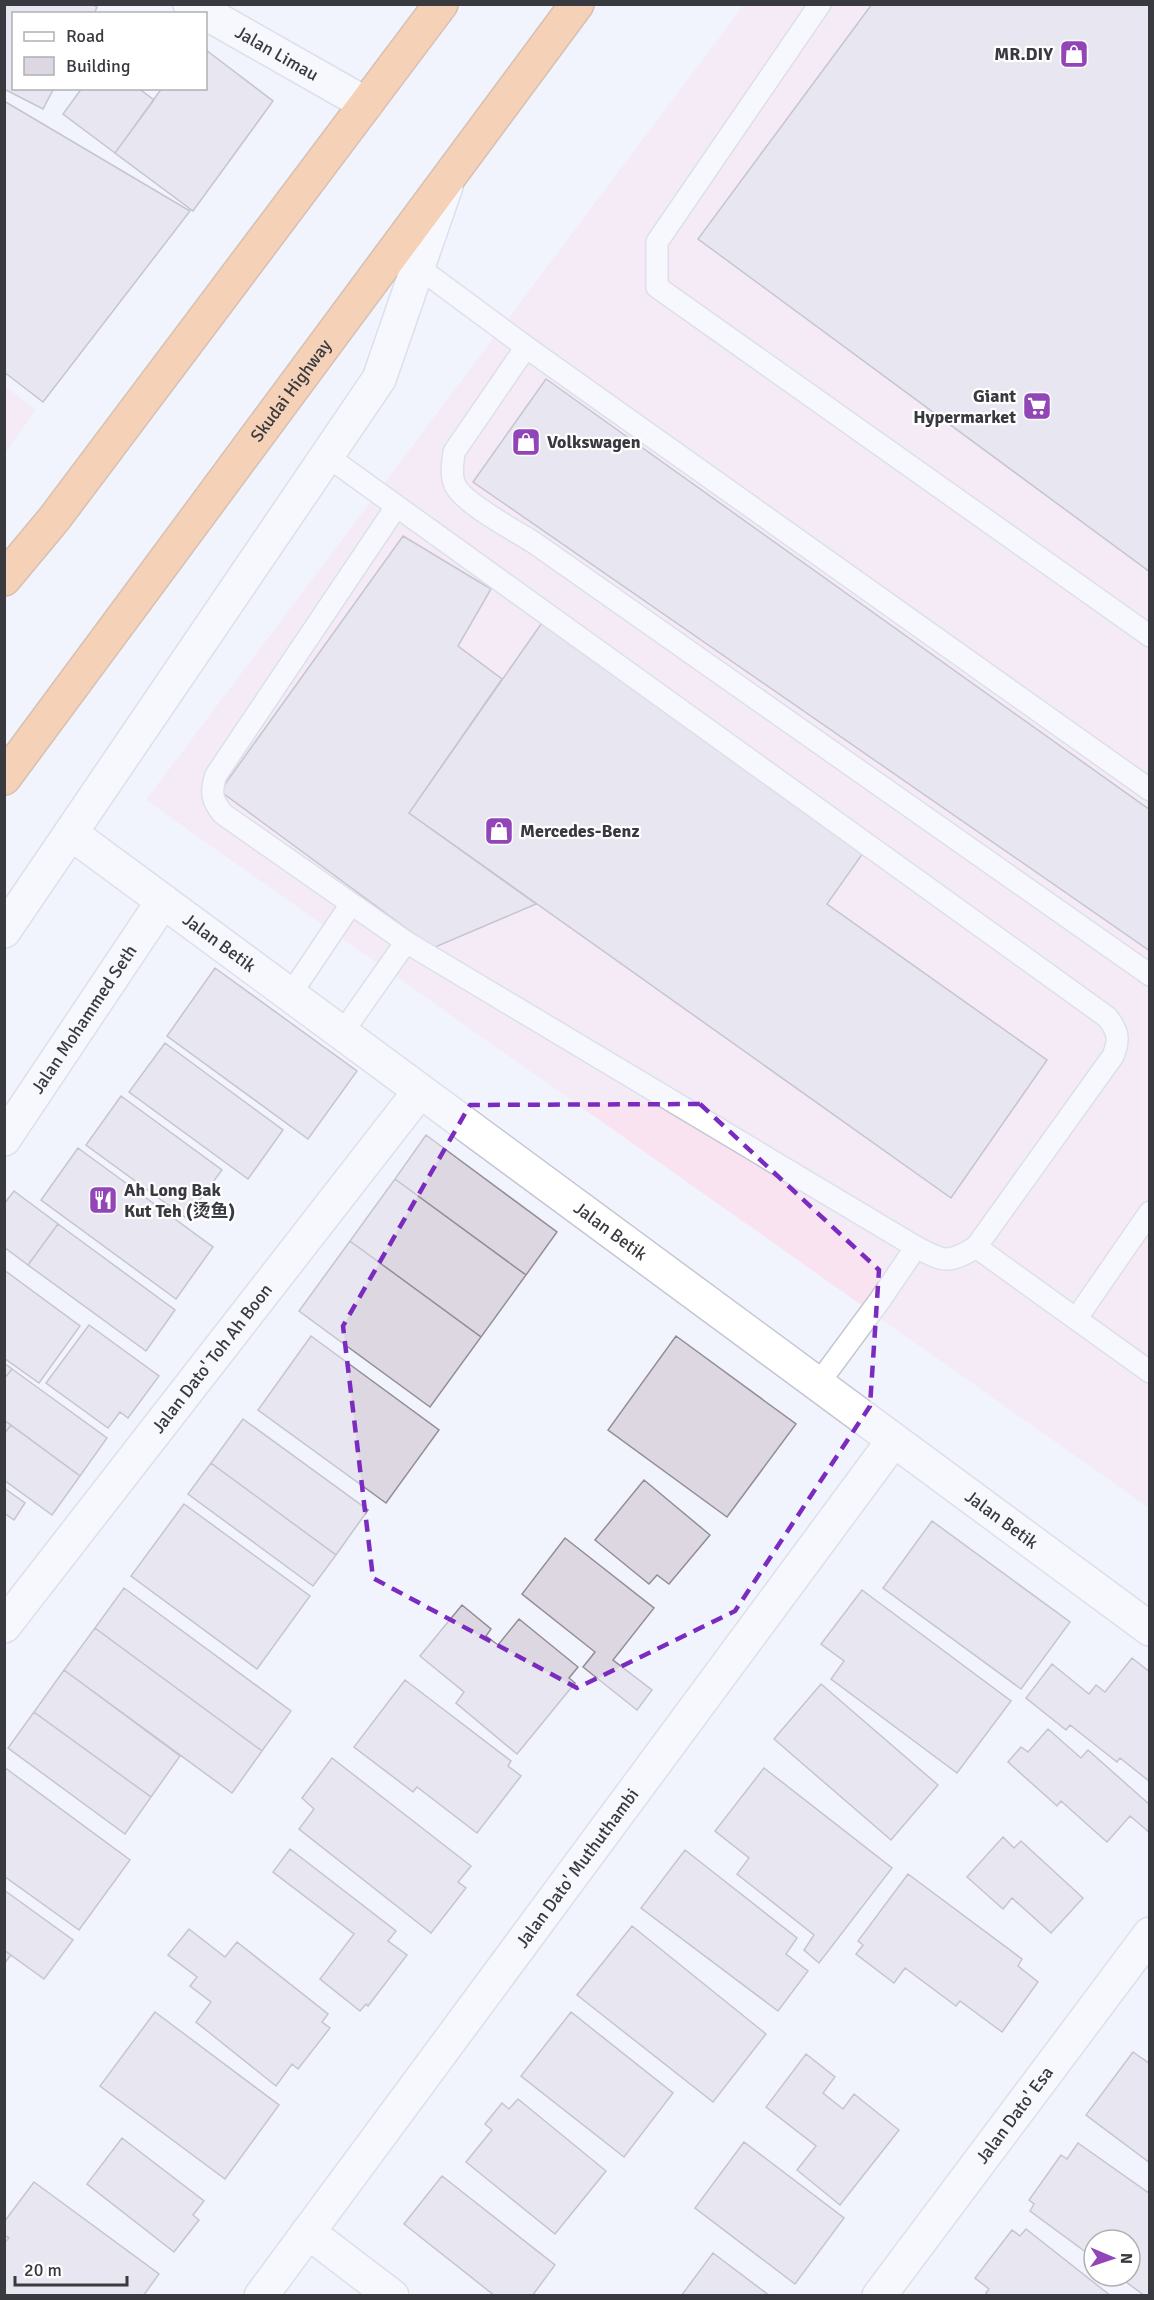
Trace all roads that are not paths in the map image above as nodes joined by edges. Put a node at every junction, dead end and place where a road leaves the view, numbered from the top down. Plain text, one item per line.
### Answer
1 (190, 4) edge
2 (441, 4) edge
3 (577, 4) edge
4 (820, 4) edge
5 (204, 12) edge
6 (207, 14) edge
7 (366, 104) junction
8 (448, 180) junction
9 (418, 267) junction
10 (526, 347) junction
11 (327, 456) junction
12 (396, 507) junction
13 (4, 579) edge
14 (1149, 636) edge
15 (4, 778) edge
16 (1149, 790) edge
17 (72, 834) junction
18 (163, 901) junction
19 (351, 904) junction
20 (4, 931) edge
21 (406, 942) junction
22 (1149, 975) edge
23 (290, 994) junction
24 (342, 1034) junction
25 (420, 1091) junction
26 (4, 1139) edge
27 (1149, 1212) edge
28 (916, 1247) junction
29 (976, 1247) junction
30 (1076, 1319) junction
31 (1149, 1372) edge
32 (818, 1384) junction
33 (893, 1440) junction
34 (4, 1626) edge
35 (1149, 1629) edge
36 (1149, 1934) edge
37 (308, 2232) junction
38 (261, 2295) edge
39 (392, 2295) edge
40 (879, 2295) edge

1 - 5 street, Jalan Limau
2 - 7 highway
3 - 8 highway, Skudai Highway
4 - 14 lane
6 - 7 street, Jalan Limau
7 - 13 highway
8 - 9 street
8 - 15 highway, Skudai Highway
9 - 10 lane
9 - 11 street
10 - 16 lane
10 - 22 lane
11 - 12 lane
11 - 17 street
12 - 19 lane
12 - 29 lane
17 - 18 street, Jalan Betik
17 - 20 street
18 - 23 street, Jalan Betik
18 - 26 street, Jalan Mohammed Seth
19 - 21 lane
19 - 23 lane
21 - 24 lane
21 - 28 lane
23 - 24 street, Jalan Betik
24 - 25 street, Jalan Betik
25 - 32 street, Jalan Betik
25 - 34 street, Jalan Dato' Toh Ah Boon
27 - 30 lane
28 - 29 lane
28 - 32 lane
29 - 30 lane
30 - 31 lane
32 - 33 street, Jalan Betik
33 - 35 street, Jalan Betik
33 - 37 street, Jalan Dato' Muthuthambi
36 - 40 street, Jalan Dato' Esa
37 - 38 street, Jalan Dato' Muthuthambi
37 - 39 street

